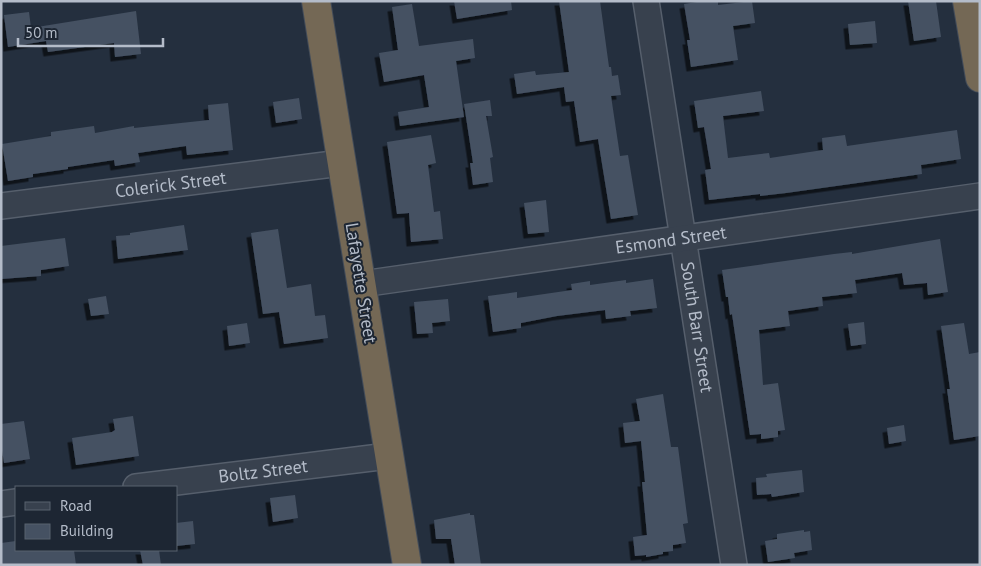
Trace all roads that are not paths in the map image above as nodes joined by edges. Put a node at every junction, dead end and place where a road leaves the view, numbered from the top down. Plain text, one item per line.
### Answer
1 (316, 1) edge
2 (646, 1) edge
3 (967, 1) edge
4 (980, 78) edge
5 (341, 163) junction
6 (980, 196) edge
7 (1, 206) edge
8 (684, 238) junction
9 (362, 284) junction
10 (388, 456) junction
11 (144, 486) edge
12 (15, 502) edge
13 (1, 504) edge
14 (407, 565) edge
15 (734, 565) edge

1 - 5 highway, Lafayette Street
2 - 8 street, South Barr Street
3 - 4 highway
5 - 7 street, Colerick Street
5 - 9 highway, Lafayette Street
6 - 8 street, Esmond Street
8 - 9 street, Esmond Street
8 - 15 street, South Barr Street
9 - 10 highway, Lafayette Street
10 - 11 street, Boltz Street
10 - 14 highway, Lafayette Street
12 - 13 street

